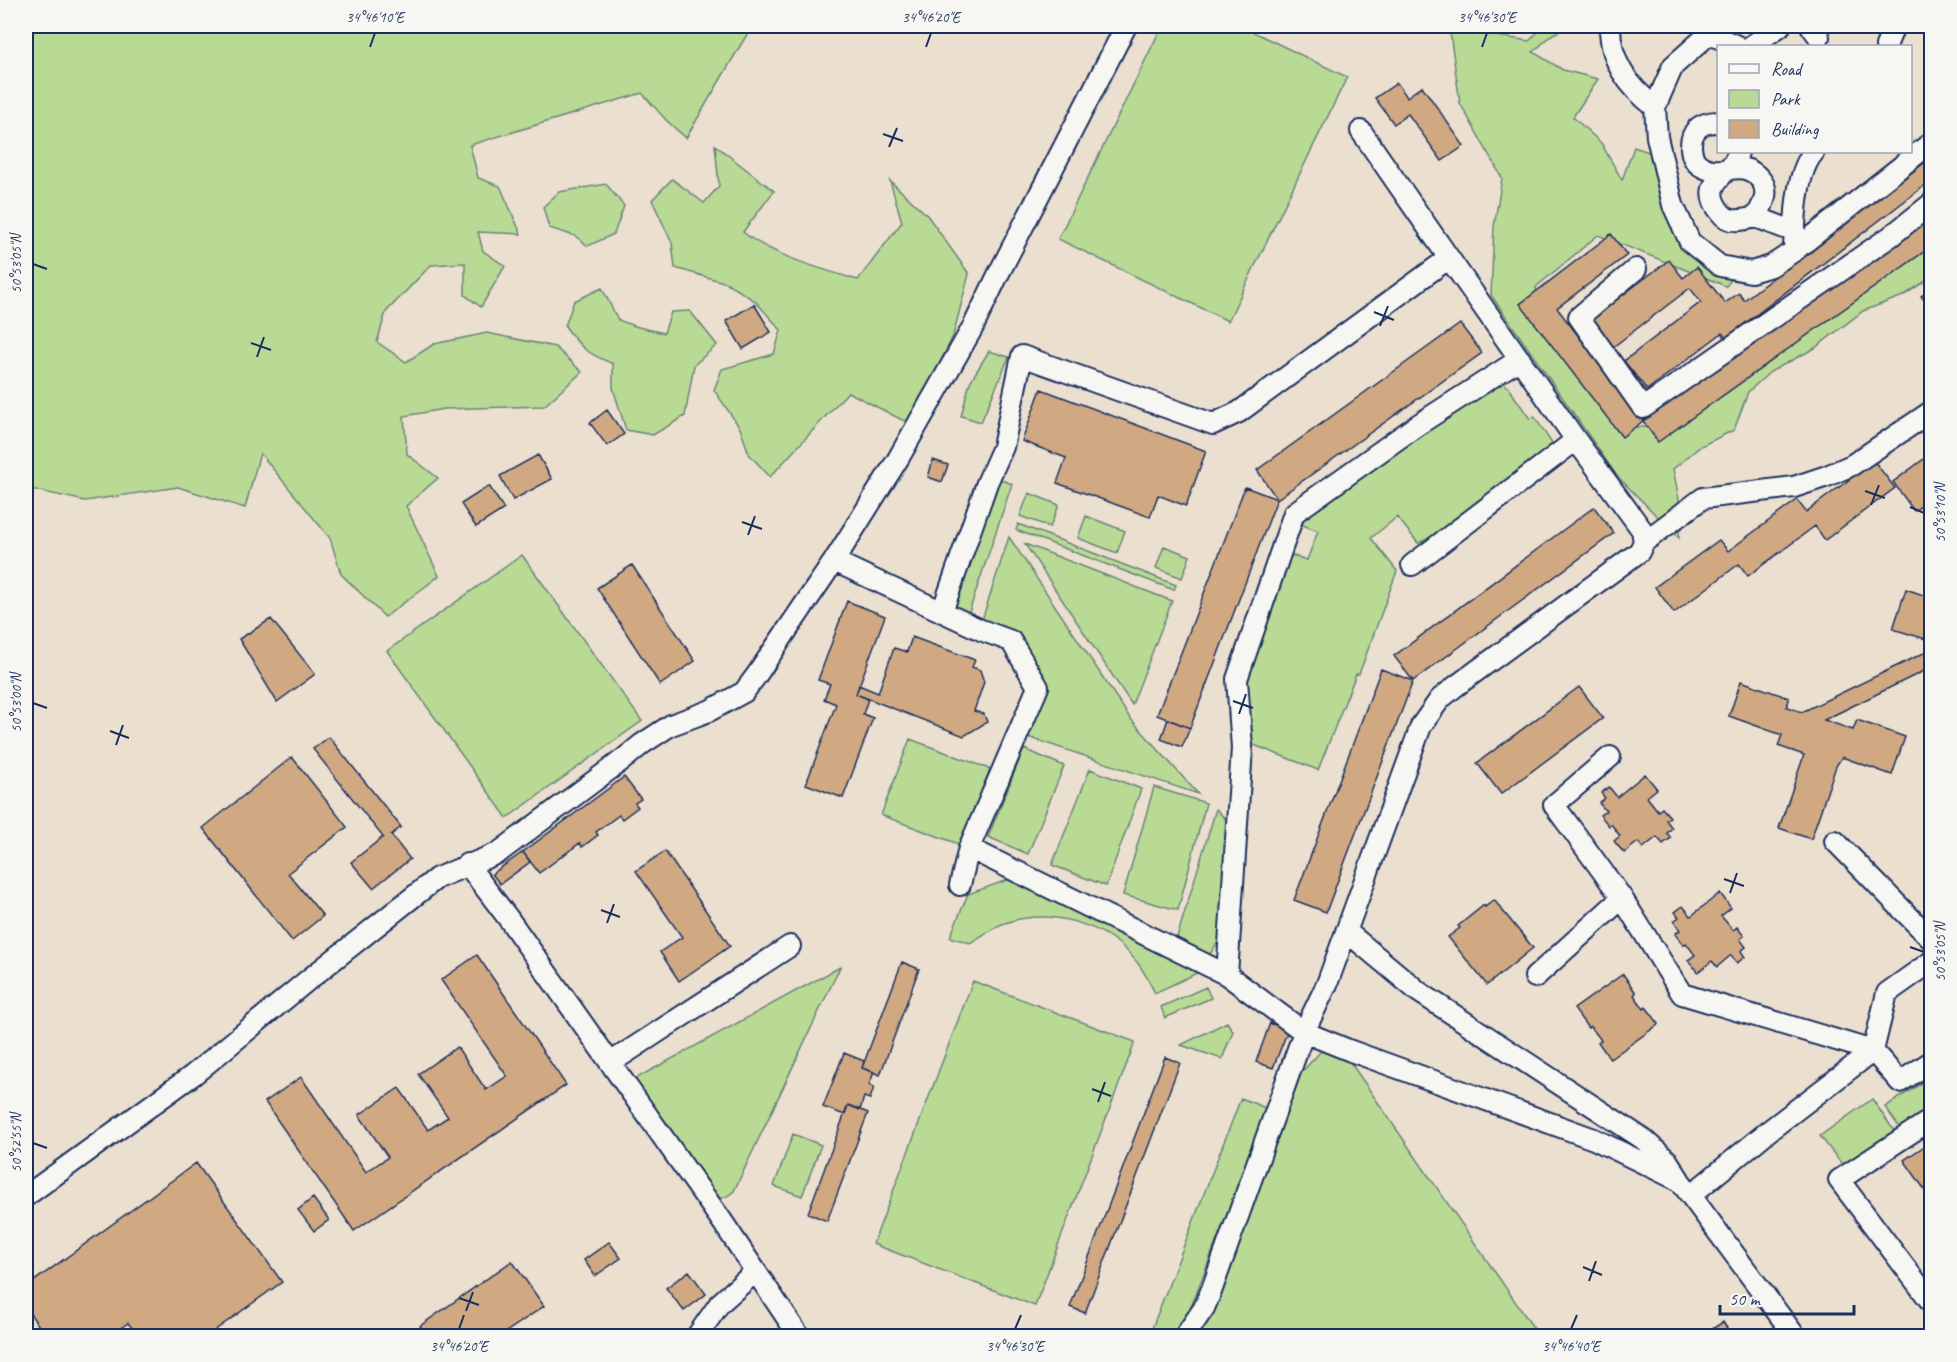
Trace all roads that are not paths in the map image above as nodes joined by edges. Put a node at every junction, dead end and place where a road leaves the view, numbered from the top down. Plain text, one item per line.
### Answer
1 (1126, 26) edge
2 (1610, 26) edge
3 (1780, 26) edge
4 (1894, 26) edge
5 (1715, 28) edge
6 (1735, 45) edge
7 (1752, 45) edge
8 (1886, 45) edge
9 (1655, 107) junction
10 (1717, 122) edge
11 (1361, 131) dead end
12 (1932, 142) edge
13 (1738, 153) edge
14 (1813, 153) edge
15 (1727, 168) junction
16 (1932, 203) edge
17 (1756, 217) junction
18 (1794, 242) junction
19 (1449, 258) junction
20 (1636, 269) dead end
21 (1520, 359) junction
22 (1932, 411) edge
23 (1576, 440) junction
24 (1644, 542) junction
25 (834, 561) junction
26 (1412, 565) dead end
27 (942, 612) junction
28 (1611, 757) dead end
29 (1835, 841) dead end
30 (969, 848) junction
31 (468, 864) junction
32 (960, 885) dead end
33 (1622, 898) junction
34 (1346, 931) junction
35 (1932, 940) edge
36 (790, 946) dead end
37 (1932, 961) edge
38 (1227, 975) junction
39 (1535, 977) dead end
40 (1304, 1032) junction
41 (1873, 1051) junction
42 (1932, 1061) edge
43 (609, 1063) junction
44 (1932, 1119) edge
45 (1686, 1188) junction
46 (26, 1196) edge
47 (755, 1272) junction
48 (1932, 1303) edge
49 (697, 1336) edge
50 (799, 1336) edge
51 (1185, 1336) edge
52 (1795, 1336) edge

1 - 25 lane
2 - 9 lane
3 - 7 lane
4 - 8 lane
5 - 6 lane
5 - 9 lane
9 - 18 lane
10 - 15 lane
11 - 19 lane
12 - 18 lane
13 - 15 lane
14 - 18 lane
15 - 17 lane
15 - 17 lane
16 - 20 lane
17 - 18 lane
19 - 21 lane
19 - 27 lane
21 - 23 lane
21 - 38 lane
22 - 24 lane
23 - 24 lane
23 - 26 lane
24 - 34 lane
25 - 27 lane
25 - 31 lane
27 - 30 lane
28 - 33 lane
29 - 35 lane
30 - 32 lane
30 - 38 lane
31 - 43 lane
31 - 46 lane
33 - 39 lane
33 - 41 lane
34 - 40 lane
34 - 45 lane
36 - 43 lane
37 - 41 lane
38 - 40 lane
40 - 45 lane
40 - 51 lane
41 - 42 lane
41 - 45 lane
43 - 47 lane
44 - 48 lane
45 - 52 lane
47 - 49 lane
47 - 50 lane

